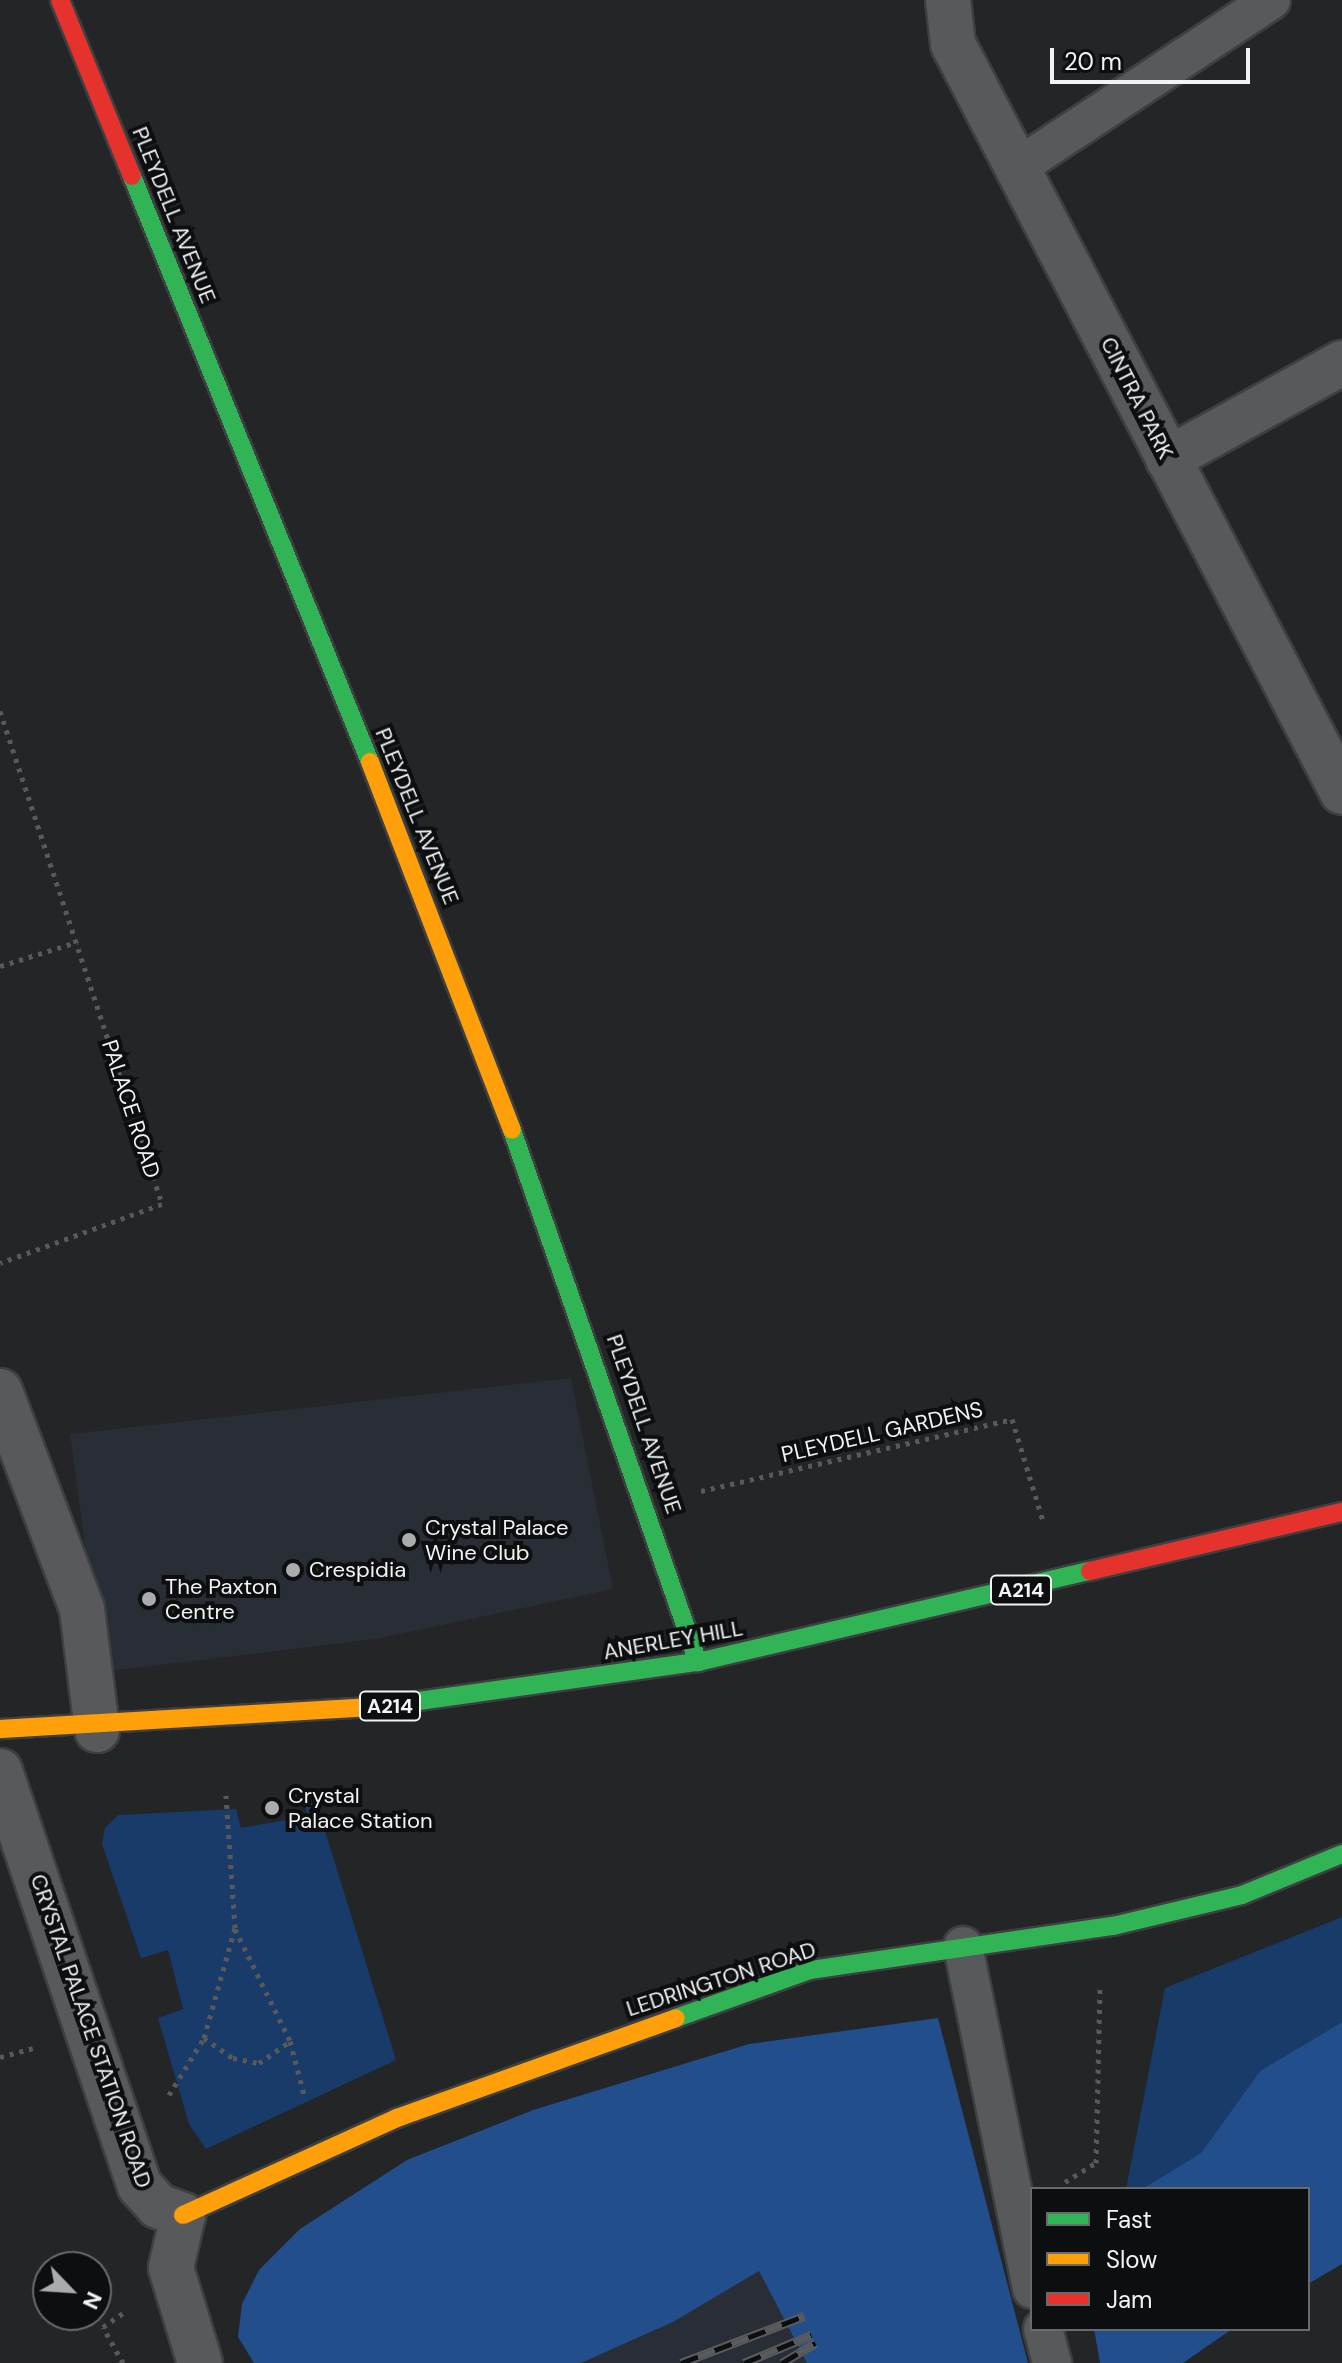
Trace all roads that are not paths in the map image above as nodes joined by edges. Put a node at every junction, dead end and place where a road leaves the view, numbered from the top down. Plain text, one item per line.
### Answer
1 (60, 0) edge
2 (948, 0) edge
3 (1271, 0) edge
4 (1018, 167) junction
5 (1342, 363) edge
6 (1168, 459) junction
7 (1342, 792) edge
8 (0, 1391) edge
9 (1342, 1512) edge
10 (698, 1662) junction
11 (0, 1729) edge
12 (97, 1730) junction
13 (0, 1771) edge
14 (1342, 1854) edge
15 (963, 1946) junction
16 (183, 2215) junction
17 (1030, 2279) edge
18 (1044, 2331) edge
19 (200, 2363) edge
20 (1052, 2363) edge

1 - 10 street, PLEYDELL AVENUE
2 - 4 street, CINTRA PARK
3 - 4 lane
4 - 6 street, CINTRA PARK
5 - 6 street
6 - 7 street, CINTRA PARK
8 - 12 street
9 - 10 street, ANERLEY HILL / A214
10 - 12 street, ANERLEY HILL / A214
11 - 12 street, ANERLEY HILL / A214
13 - 16 street, CRYSTAL PALACE STATION ROAD
14 - 15 street, LEDRINGTON ROAD
15 - 16 street, LEDRINGTON ROAD
15 - 17 lane
16 - 19 street
18 - 20 lane

